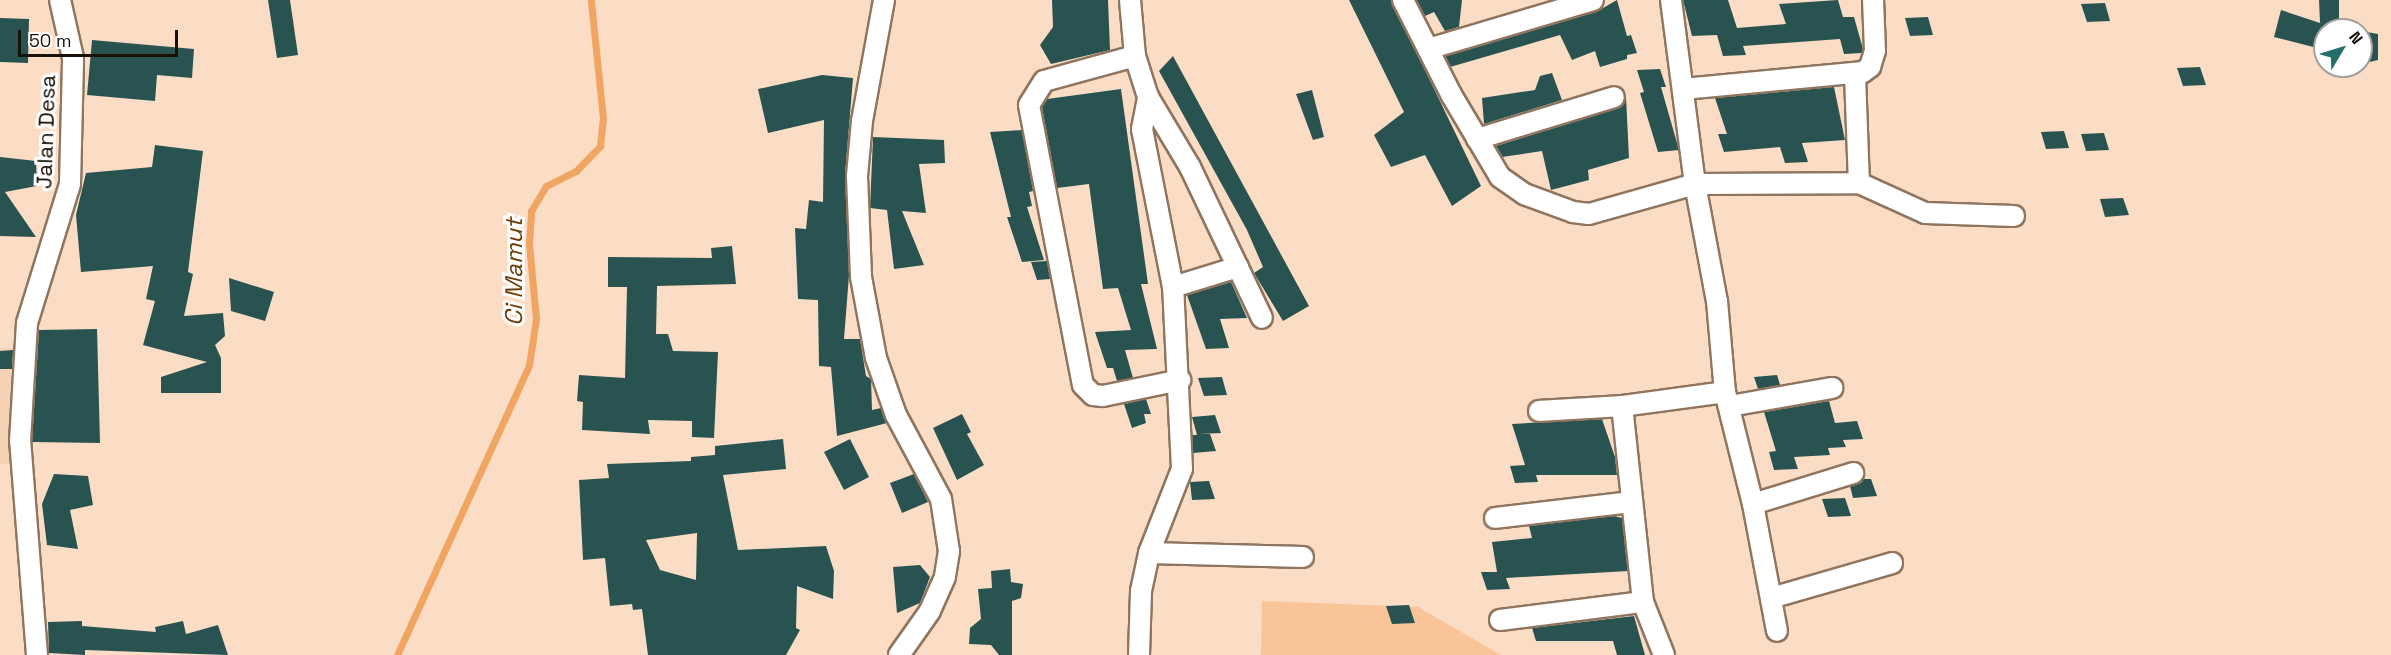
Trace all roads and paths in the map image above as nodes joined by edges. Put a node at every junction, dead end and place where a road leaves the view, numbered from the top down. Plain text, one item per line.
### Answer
1 (60, 0) edge
2 (884, 0) edge
3 (1130, 0) edge
4 (1403, 0) edge
5 (1593, 0) edge
6 (1671, 0) edge
7 (1873, 0) edge
8 (1428, 49) junction
9 (1135, 56) junction
10 (1855, 75) junction
11 (1683, 89) junction
12 (1148, 97) junction
13 (1614, 97) dead end
14 (1477, 139) junction
15 (1859, 183) junction
16 (1695, 184) junction
17 (2014, 216) dead end
18 (1238, 267) junction
19 (1173, 287) junction
20 (1262, 318) dead end
21 (1179, 380) junction
22 (1832, 388) dead end
23 (1727, 399) junction
24 (1622, 406) junction
25 (1539, 411) dead end
26 (1853, 473) dead end
27 (1632, 502) junction
28 (1753, 504) junction
29 (1495, 518) dead end
30 (1149, 553) junction
31 (1303, 557) dead end
32 (1892, 563) dead end
33 (1771, 598) junction
34 (1643, 602) junction
35 (1500, 620) dead end
36 (1777, 631) dead end
37 (37, 655) edge
38 (899, 655) edge
39 (1139, 655) edge
40 (1664, 655) edge

1 - 37 street, Jalan Desa
2 - 38 street
3 - 9 street
4 - 8 street
5 - 8 street
6 - 11 street
7 - 10 street
8 - 14 street
9 - 12 street
9 - 21 street
10 - 11 street
10 - 15 street
11 - 16 street
12 - 18 street
12 - 19 street
13 - 14 street
14 - 16 street
15 - 16 street
15 - 17 street
16 - 23 street
18 - 19 street
18 - 20 street
19 - 21 street
21 - 30 street
22 - 23 street
23 - 24 street
23 - 28 street
24 - 25 street
24 - 27 street
26 - 28 street
27 - 29 street
27 - 34 street
28 - 33 street
30 - 31 street
30 - 39 street
32 - 33 street
33 - 36 street
34 - 35 street
34 - 40 street

